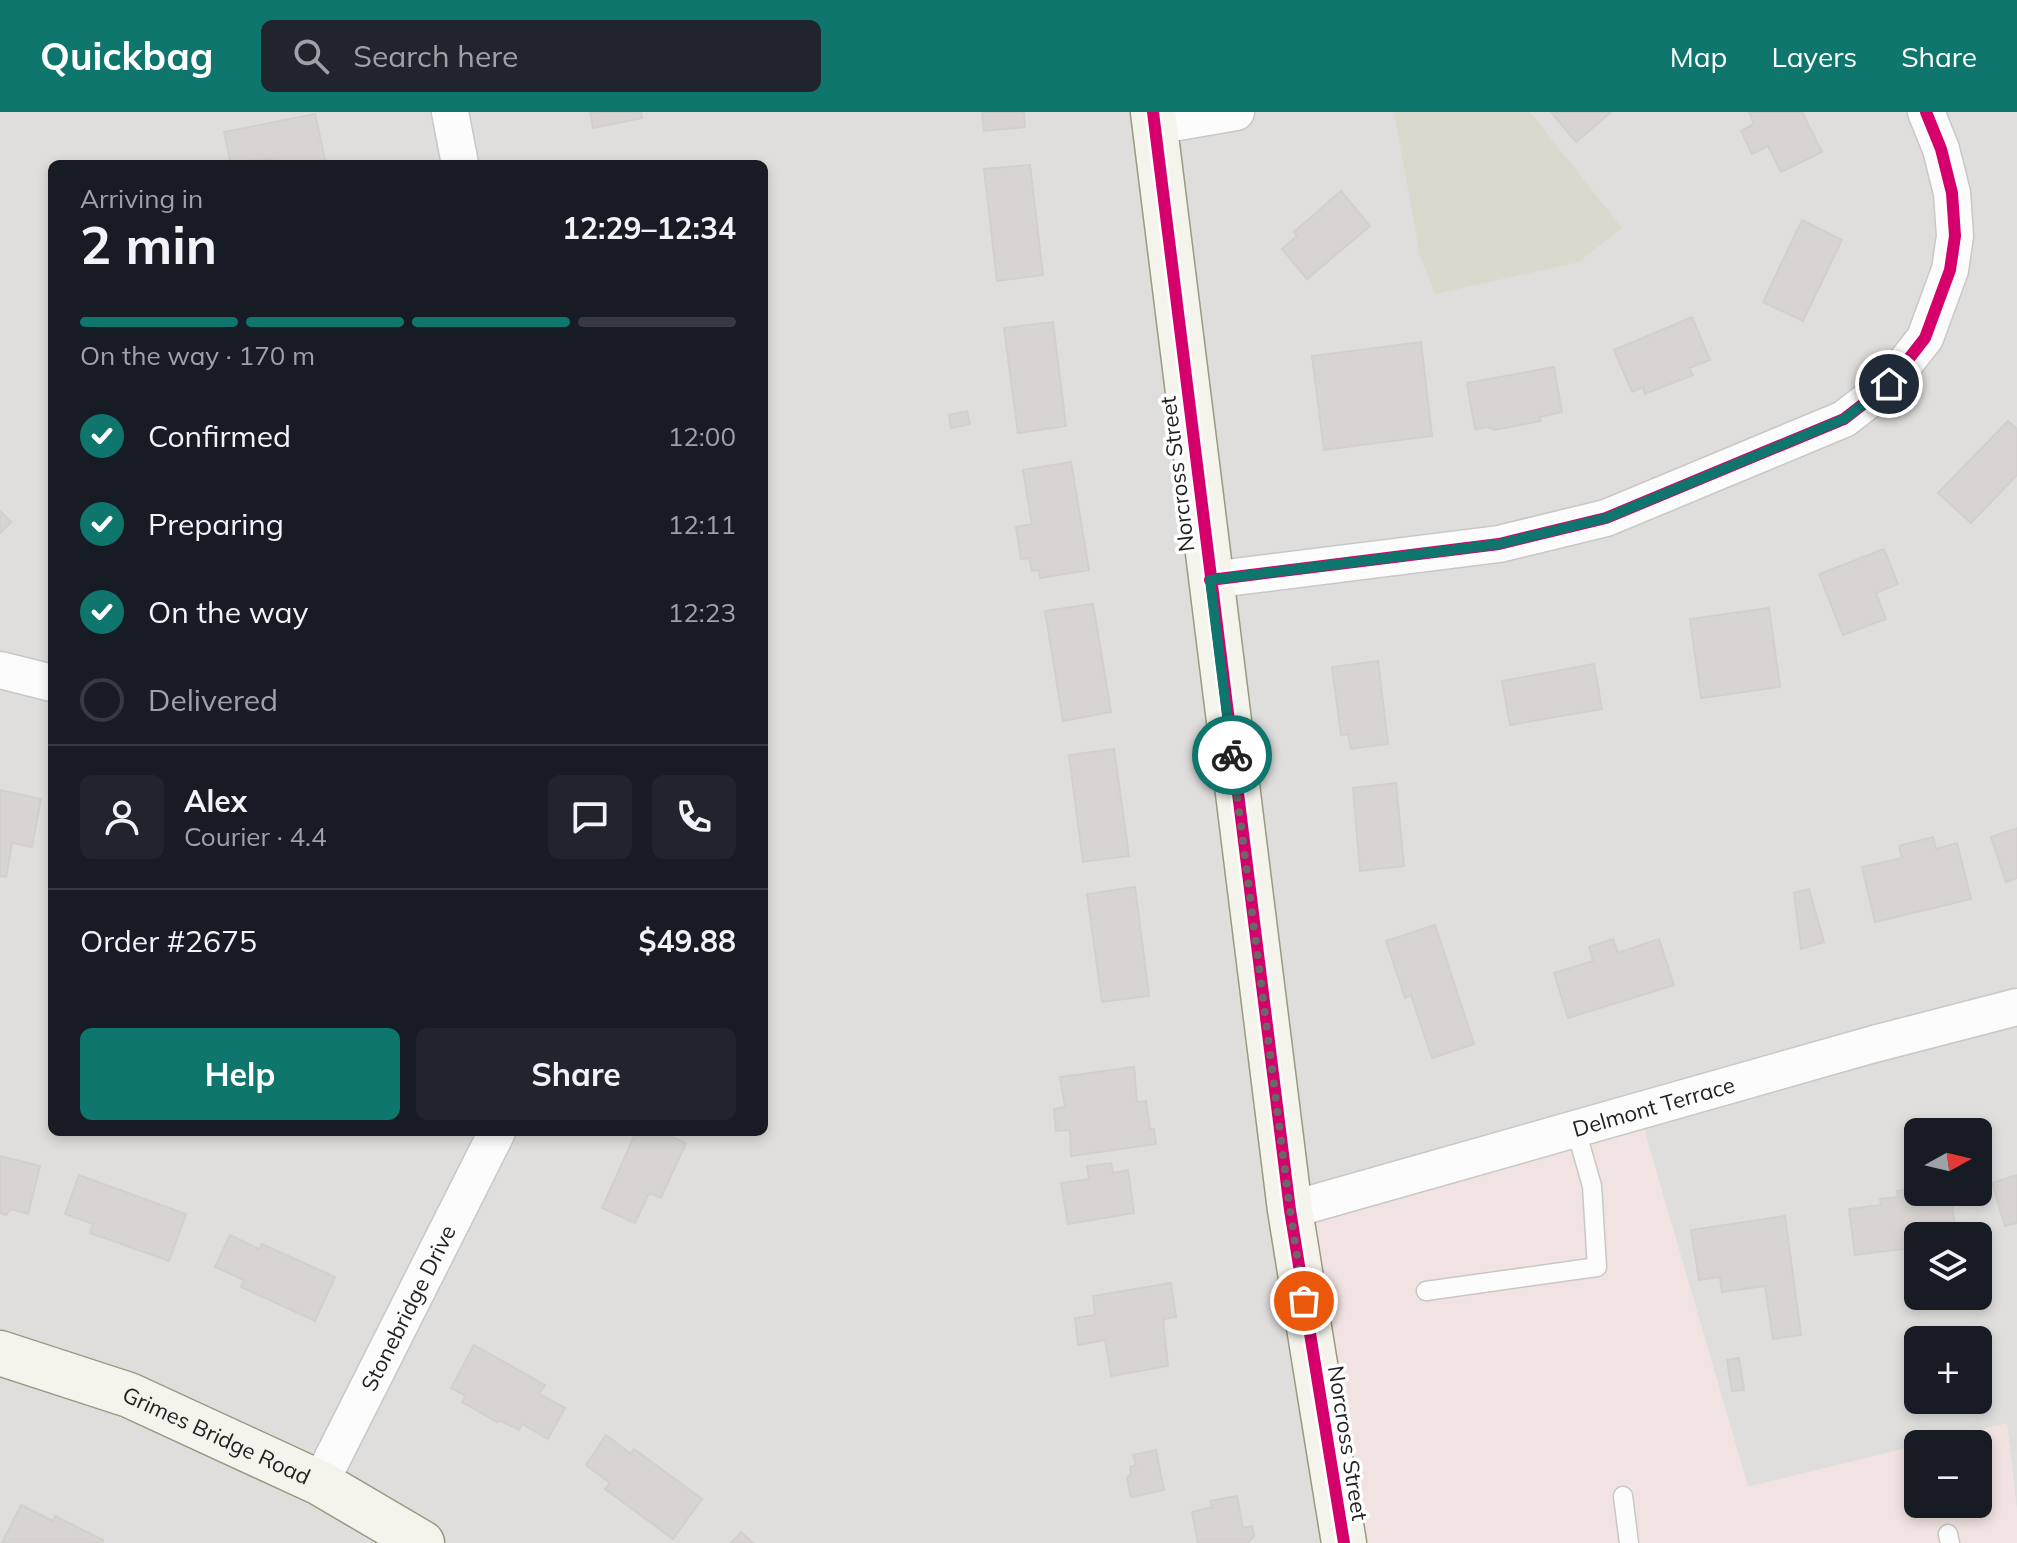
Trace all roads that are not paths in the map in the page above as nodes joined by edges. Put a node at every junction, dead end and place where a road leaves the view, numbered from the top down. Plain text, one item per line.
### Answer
1 (450, 112) edge
2 (1236, 112) edge
3 (1926, 112) edge
4 (1154, 119) edge
5 (459, 160) edge
6 (1210, 580) junction
7 (0, 670) edge
8 (48, 682) edge
9 (2017, 1007) edge
10 (1576, 1130) junction
11 (495, 1136) edge
12 (1290, 1210) junction
13 (1426, 1291) dead end
14 (0, 1353) edge
15 (320, 1483) junction
16 (1623, 1496) dead end
17 (422, 1543) edge
18 (1344, 1543) edge
19 (1629, 1543) edge

1 - 5 street
2 - 4 street
3 - 6 street
4 - 6 street, Norcross Street
6 - 12 street, Norcross Street
7 - 8 street
9 - 10 street, Delmont Terrace
10 - 12 street, Delmont Terrace
10 - 13 lane
11 - 15 street, Stonebridge Drive
12 - 18 street, Norcross Street
14 - 15 street, Grimes Bridge Road
15 - 17 street, Grimes Bridge Road
16 - 19 lane

